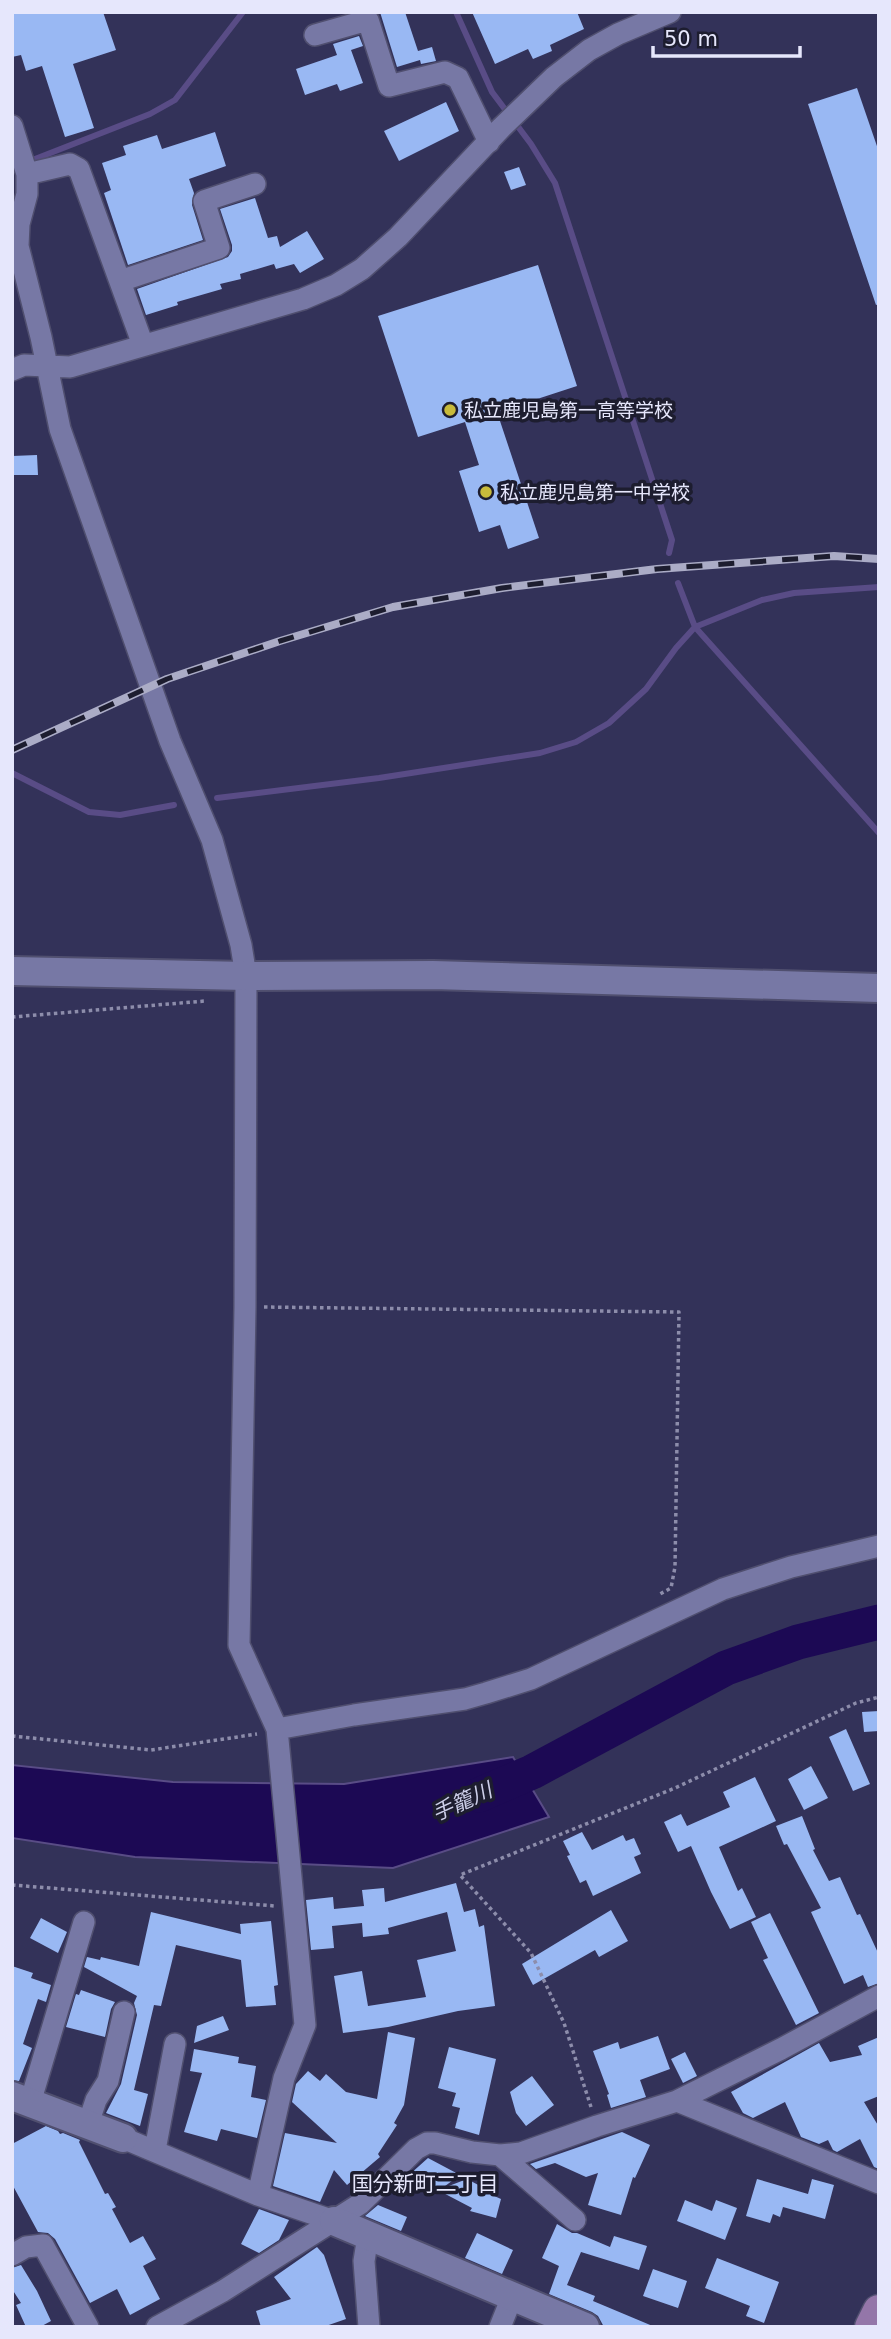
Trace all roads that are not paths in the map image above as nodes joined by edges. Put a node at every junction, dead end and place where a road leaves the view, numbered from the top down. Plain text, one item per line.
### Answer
1 (670, 12) edge
2 (315, 35) dead end
3 (12, 127) edge
4 (495, 135) junction
5 (25, 166) junction
6 (255, 184) dead end
7 (120, 281) junction
8 (143, 345) junction
9 (47, 368) junction
10 (12, 370) edge
11 (12, 971) edge
12 (246, 987) junction
13 (879, 988) edge
14 (879, 1546) edge
15 (278, 1735) junction
16 (83, 1922) dead end
17 (879, 1996) edge
18 (124, 2012) dead end
19 (175, 2044) dead end
20 (21, 2100) edge
21 (677, 2101) junction
22 (89, 2124) junction
23 (123, 2138) joint
24 (155, 2150) junction
25 (500, 2155) junction
26 (879, 2183) edge
27 (258, 2195) junction
28 (575, 2220) dead end
29 (334, 2221) junction
30 (368, 2236) junction
31 (15, 2245) edge
32 (512, 2297) junction
33 (879, 2311) edge
34 (88, 2327) edge
35 (157, 2327) edge
36 (369, 2327) edge
37 (500, 2327) edge
38 (585, 2327) edge
39 (871, 2327) edge

1 - 4 street
2 - 4 street
3 - 5 street
4 - 8 street
5 - 7 street
5 - 9 street
6 - 7 street
7 - 8 street
8 - 9 street
9 - 10 street
9 - 12 street
11 - 12 street
12 - 13 street
12 - 15 street
14 - 15 street
15 - 27 street
16 - 20 street
17 - 21 street
18 - 22 street
19 - 24 street
20 - 22 street
21 - 25 street
21 - 26 street
22 - 23 street
23 - 24 street
24 - 27 street
25 - 28 street
25 - 29 street
27 - 29 street
29 - 30 street
29 - 35 street
30 - 32 street
30 - 36 street
31 - 34 street
32 - 37 street
32 - 38 street
33 - 39 main road

